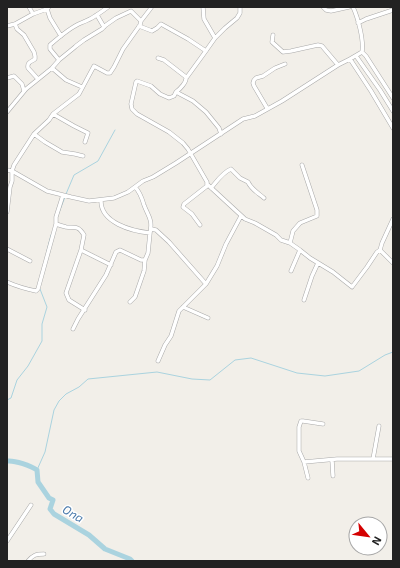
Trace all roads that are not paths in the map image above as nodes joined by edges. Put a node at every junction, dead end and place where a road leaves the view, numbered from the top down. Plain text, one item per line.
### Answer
1 (29, 7) edge
2 (108, 7) edge
3 (203, 7) edge
4 (240, 7) edge
5 (323, 7) edge
6 (349, 7) edge
7 (353, 7) edge
8 (48, 8) edge
9 (151, 8) edge
10 (393, 10) edge
11 (34, 14) junction
12 (97, 15) junction
13 (142, 21) junction
14 (15, 24) junction
15 (358, 24) junction
16 (7, 26) edge
17 (139, 26) junction
18 (104, 27) junction
19 (273, 35) dead end
20 (61, 36) junction
21 (215, 38) junction
22 (206, 51) junction
23 (362, 52) junction
24 (356, 56) junction
25 (158, 58) dead end
26 (350, 59) junction
27 (59, 60) junction
28 (286, 64) dead end
29 (338, 65) junction
30 (52, 68) junction
31 (187, 77) junction
32 (7, 78) edge
33 (38, 79) junction
34 (82, 87) junction
35 (24, 91) junction
36 (176, 92) junction
37 (393, 98) edge
38 (268, 108) junction
39 (393, 111) edge
40 (7, 112) edge
41 (54, 114) junction
42 (393, 128) edge
43 (34, 134) junction
44 (221, 134) junction
45 (85, 142) dead end
46 (191, 154) junction
47 (83, 156) dead end
48 (302, 165) dead end
49 (7, 170) edge
50 (12, 170) junction
51 (207, 184) junction
52 (136, 187) junction
53 (211, 188) junction
54 (63, 195) junction
55 (264, 198) dead end
56 (101, 200) junction
57 (7, 212) edge
58 (241, 216) junction
59 (393, 219) edge
60 (56, 224) junction
61 (200, 225) dead end
62 (151, 231) junction
63 (290, 243) junction
64 (7, 249) edge
65 (81, 250) junction
66 (300, 250) junction
67 (380, 250) junction
68 (145, 260) junction
69 (30, 261) dead end
70 (318, 263) junction
71 (393, 263) edge
72 (111, 264) junction
73 (291, 271) dead end
74 (7, 282) edge
75 (206, 284) junction
76 (304, 300) dead end
77 (130, 302) dead end
78 (183, 307) junction
79 (85, 310) junction
80 (208, 318) dead end
81 (73, 329) dead end
82 (158, 361) dead end
83 (323, 424) dead end
84 (379, 426) dead end
85 (373, 459) junction
86 (393, 459) edge
87 (332, 460) junction
88 (304, 462) junction
89 (333, 476) dead end
90 (308, 478) dead end
91 (31, 505) dead end
92 (7, 541) edge
93 (44, 554) dead end
94 (28, 561) edge

1 - 11 street
2 - 12 street
3 - 21 street
4 - 21 street
5 - 6 street
7 - 15 street
8 - 11 street
8 - 20 street
9 - 13 street
10 - 15 street
11 - 14 street
12 - 18 street
12 - 20 street
13 - 17 street
13 - 18 street
14 - 16 street
14 - 33 street
15 - 23 street
17 - 22 street
17 - 34 street
18 - 27 street
19 - 29 street
20 - 27 street
21 - 22 street
22 - 31 street
23 - 24 street
23 - 37 street
24 - 26 street
24 - 39 street
25 - 31 street
26 - 29 street
26 - 42 street
27 - 30 street
28 - 38 street
29 - 38 street
30 - 33 street
30 - 34 street
31 - 36 street
32 - 35 street
33 - 35 street
34 - 41 street
35 - 40 street
36 - 44 street
36 - 46 street
38 - 44 street
41 - 43 street
41 - 45 street
43 - 47 street
43 - 50 street
44 - 46 street
46 - 51 street
46 - 52 street
48 - 63 street
49 - 50 street
50 - 54 street
50 - 57 street
51 - 53 street
51 - 61 street
52 - 56 street
52 - 62 street
53 - 55 street
53 - 58 street
54 - 56 street
54 - 60 street
56 - 62 street
58 - 63 street
58 - 75 street
59 - 67 street
60 - 65 street
60 - 74 street
62 - 68 street
62 - 75 street
63 - 66 street
64 - 69 street
65 - 72 street
65 - 79 street
66 - 70 street
66 - 73 street
67 - 70 street
67 - 71 street
68 - 72 street
68 - 77 street
70 - 76 street
72 - 79 street
75 - 78 street
78 - 80 street
78 - 82 street
79 - 81 street
83 - 88 street
84 - 85 street
85 - 86 street
85 - 87 street
87 - 88 street
87 - 89 street
88 - 90 street
91 - 92 street
93 - 94 street

